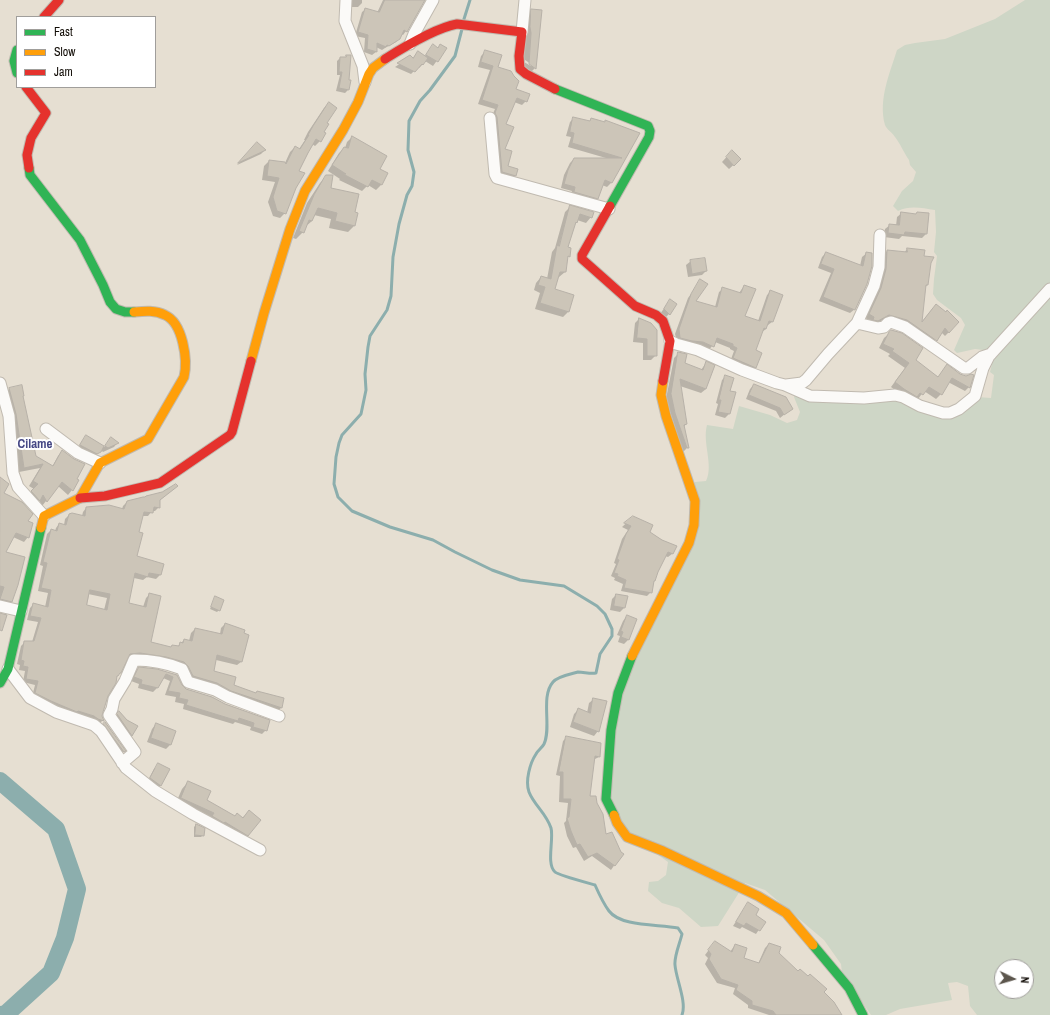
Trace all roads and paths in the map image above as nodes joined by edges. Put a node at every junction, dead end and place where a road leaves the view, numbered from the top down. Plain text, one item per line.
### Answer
1 (58, 0) edge
2 (346, 0) edge
3 (433, 0) edge
4 (525, 0) edge
5 (45, 16) edge
6 (522, 32) junction
7 (410, 44) junction
8 (16, 51) edge
9 (16, 69) edge
10 (365, 84) junction
11 (27, 88) edge
12 (490, 118) dead end
13 (609, 209) junction
14 (880, 235) dead end
15 (1050, 289) edge
16 (857, 323) junction
17 (670, 341) junction
18 (991, 354) junction
19 (0, 383) edge
20 (786, 385) junction
21 (46, 428) dead end
22 (100, 464) junction
23 (80, 498) junction
24 (44, 516) junction
25 (0, 606) edge
26 (21, 611) junction
27 (8, 669) junction
28 (0, 683) edge
29 (279, 716) dead end
30 (122, 763) junction
31 (260, 850) dead end
32 (863, 1015) edge

1 - 5 street
2 - 10 street
3 - 7 street
4 - 6 street
6 - 7 street
6 - 13 street
7 - 10 street
8 - 9 street
10 - 23 street
11 - 22 street
12 - 13 street
13 - 17 street
14 - 16 street
15 - 18 street
16 - 18 street
16 - 20 street
17 - 20 street
17 - 32 street
18 - 20 street
19 - 24 street
21 - 22 street
22 - 23 street
23 - 24 street
24 - 26 street
25 - 26 street
26 - 27 street
27 - 28 street
27 - 30 street
29 - 30 street
30 - 31 street

